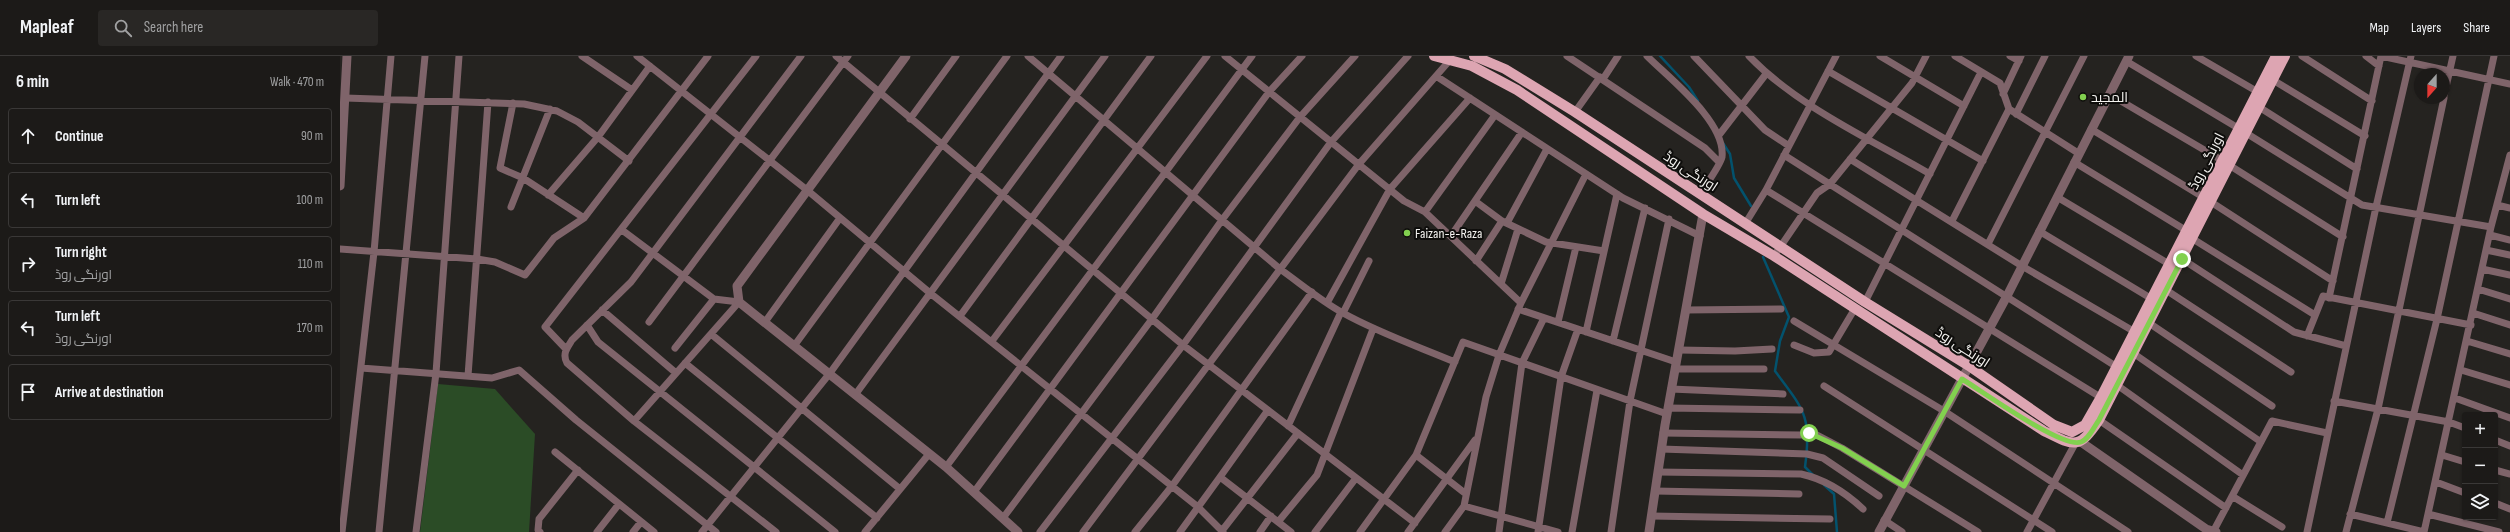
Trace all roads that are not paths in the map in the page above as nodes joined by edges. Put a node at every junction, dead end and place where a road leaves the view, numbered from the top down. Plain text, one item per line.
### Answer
1 (347, 56) edge
2 (391, 56) edge
3 (425, 56) edge
4 (459, 56) edge
5 (582, 56) edge
6 (636, 56) edge
7 (708, 56) edge
8 (756, 56) edge
9 (801, 56) edge
10 (836, 56) edge
11 (848, 56) edge
12 (906, 56) edge
13 (956, 56) edge
14 (1007, 56) edge
15 (1028, 56) edge
16 (1061, 56) edge
17 (1105, 56) edge
18 (1151, 56) edge
19 (1207, 56) edge
20 (1225, 56) edge
21 (1252, 56) edge
22 (1302, 56) edge
23 (1355, 56) edge
24 (1408, 56) edge
25 (1434, 56) edge
26 (1474, 56) edge
27 (1566, 56) edge
28 (1618, 56) edge
29 (1647, 56) edge
30 (1694, 56) edge
31 (1749, 56) edge
32 (1836, 56) edge
33 (1880, 56) edge
34 (1926, 56) edge
35 (1955, 56) edge
36 (2010, 56) edge
37 (2045, 56) edge
38 (2084, 56) edge
39 (2196, 56) edge
40 (2285, 56) edge
41 (2302, 56) edge
42 (2366, 56) edge
43 (2381, 56) edge
44 (2453, 56) edge
45 (2494, 56) edge
46 (2273, 57) edge
47 (2020, 58) edge
48 (2128, 58) edge
49 (2410, 59) edge
50 (1450, 60) junction
51 (843, 63) junction
52 (650, 66) junction
53 (2379, 66) junction
54 (2443, 68) edge
55 (1241, 69) junction
56 (343, 70) edge
57 (2450, 70) joint
58 (1828, 71) junction
59 (1981, 72) junction
60 (1048, 73) junction
61 (1766, 74) junction
62 (1436, 76) junction
63 (1915, 77) junction
64 (1601, 78) junction
65 (2489, 79) junction
66 (2273, 80) junction
67 (2510, 84) edge
68 (632, 90) junction
69 (682, 91) junction
70 (1269, 92) junction
71 (2258, 92) junction
72 (878, 93) junction
73 (2003, 94) junction
74 (2109, 94) junction
75 (1076, 97) junction
76 (345, 98) junction
77 (1470, 98) junction
78 (387, 99) junction
79 (421, 100) junction
80 (2372, 101) junction
81 (456, 102) junction
82 (488, 102) junction
83 (513, 103) junction
84 (1811, 104) junction
85 (2443, 104) edge
86 (1741, 105) junction
87 (1964, 106) junction
88 (2259, 107) junction
89 (1893, 108) junction
90 (550, 109) junction
91 (2009, 109) junction
92 (1575, 112) junction
93 (712, 114) junction
94 (1495, 114) junction
95 (2016, 114) junction
96 (1300, 117) junction
97 (910, 119) junction
98 (1104, 121) junction
99 (2091, 129) junction
100 (2242, 130) junction
101 (1522, 132) junction
102 (2045, 132) junction
103 (1719, 135) junction
104 (2364, 136) junction
105 (598, 137) junction
106 (741, 138) junction
107 (1868, 138) junction
108 (1947, 140) junction
109 (1331, 142) junction
110 (942, 145) junction
111 (1789, 146) junction
112 (1137, 148) junction
113 (1547, 149) junction
114 (2078, 153) junction
115 (1784, 155) junction
116 (2510, 155) edge
117 (1850, 159) junction
118 (1983, 160) junction
119 (629, 161) junction
120 (770, 161) junction
121 (1719, 162) junction
122 (2074, 162) junction
123 (2226, 163) junction
124 (1358, 164) junction
125 (2357, 170) junction
126 (2508, 171) edge
127 (976, 172) junction
128 (1166, 173) junction
129 (1586, 174) junction
130 (1930, 174) junction
131 (523, 178) junction
132 (1830, 184) junction
133 (340, 186) edge
134 (1390, 189) junction
135 (807, 190) junction
136 (1766, 190) junction
137 (1617, 194) junction
138 (1700, 194) junction
139 (548, 195) junction
140 (1002, 195) junction
141 (1193, 196) junction
142 (2056, 197) junction
143 (2351, 198) junction
144 (1917, 199) junction
145 (2207, 200) junction
146 (1475, 201) junction
147 (2497, 205) junction
148 (511, 207) dead end
149 (2376, 207) junction
150 (1645, 208) junction
151 (2510, 208) edge
152 (1425, 212) junction
153 (1803, 213) junction
154 (1703, 214) junction
155 (2419, 214) junction
156 (584, 218) junction
157 (840, 218) junction
158 (1669, 219) junction
159 (1031, 220) junction
160 (1222, 220) junction
161 (1952, 221) junction
162 (2458, 221) junction
163 (1504, 222) junction
164 (1745, 224) junction
165 (2491, 227) junction
166 (1518, 229) junction
167 (622, 230) junction
168 (1902, 230) junction
169 (2039, 231) junction
170 (2490, 234) junction
171 (2190, 235) junction
172 (1451, 236) junction
173 (1700, 236) junction
174 (2343, 237) junction
175 (2510, 240) edge
176 (870, 243) junction
177 (1551, 243) junction
178 (1988, 244) junction
179 (1063, 246) junction
180 (1780, 246) junction
181 (1254, 247) junction
182 (1576, 247) junction
183 (340, 249) edge
184 (2486, 250) junction
185 (1604, 251) junction
186 (374, 252) junction
187 (653, 253) junction
188 (406, 254) junction
189 (2510, 255) edge
190 (1774, 256) junction
191 (443, 257) junction
192 (476, 259) junction
193 (2182, 259) junction
194 (1369, 261) dead end
195 (1476, 261) junction
196 (1885, 264) junction
197 (2169, 264) junction
198 (2022, 266) junction
199 (1280, 269) junction
200 (2482, 269) junction
201 (904, 270) junction
202 (1093, 271) junction
203 (684, 276) junction
204 (2510, 276) edge
205 (2333, 281) junction
206 (1501, 284) junction
207 (2478, 288) junction
208 (2166, 290) junction
209 (1312, 292) junction
210 (930, 293) junction
211 (1120, 294) junction
212 (2006, 296) junction
213 (714, 298) junction
214 (2329, 298) junction
215 (2510, 298) edge
216 (2152, 299) junction
217 (739, 302) junction
218 (1865, 302) junction
219 (1327, 303) junction
220 (2355, 304) junction
221 (1520, 306) junction
222 (1781, 309) dead end
223 (602, 310) junction
224 (1686, 310) junction
225 (1854, 310) junction
226 (1342, 312) junction
227 (2398, 312) junction
228 (2473, 313) junction
229 (2315, 315) junction
230 (960, 316) junction
231 (1544, 318) junction
232 (2437, 319) junction
233 (1152, 320) junction
234 (1794, 321) dead end
235 (650, 322) dead end
236 (765, 322) junction
237 (1558, 322) junction
238 (2149, 323) junction
239 (587, 325) junction
240 (2471, 325) junction
241 (2510, 325) edge
242 (1989, 328) junction
243 (1373, 329) junction
244 (1578, 329) junction
245 (1586, 332) junction
246 (2135, 332) junction
247 (711, 334) junction
248 (2307, 336) junction
249 (992, 341) junction
250 (1612, 341) junction
251 (2467, 341) junction
252 (1183, 345) junction
253 (1794, 345) dead end
254 (1834, 345) junction
255 (794, 346) junction
256 (2346, 346) junction
257 (675, 348) dead end
258 (566, 349) junction
259 (1772, 349) dead end
260 (1641, 350) junction
261 (1679, 350) junction
262 (2133, 354) junction
263 (2510, 354) edge
264 (1498, 355) junction
265 (1455, 362) junction
266 (685, 363) junction
267 (1522, 363) junction
268 (1022, 365) junction
269 (1208, 365) junction
270 (1676, 365) junction
271 (1969, 366) junction
272 (2117, 367) junction
273 (360, 368) junction
274 (1764, 369) dead end
275 (394, 370) junction
276 (2461, 370) junction
277 (2291, 372) dead end
278 (436, 373) junction
279 (676, 373) junction
280 (830, 373) junction
281 (468, 376) junction
282 (1561, 377) junction
283 (1962, 379) junction
284 (2117, 385) junction
285 (2510, 385) edge
286 (1824, 386) dead end
287 (1051, 388) junction
288 (1671, 389) junction
289 (1241, 390) junction
290 (1597, 390) junction
291 (659, 393) junction
292 (1783, 394) dead end
293 (855, 395) junction
294 (2454, 398) junction
295 (2105, 400) junction
296 (1630, 401) junction
297 (2334, 401) junction
298 (2272, 406) dead end
299 (802, 408) junction
300 (2378, 409) junction
301 (1268, 410) junction
302 (1800, 410) dead end
303 (1667, 411) junction
304 (1944, 411) junction
305 (1081, 413) junction
306 (2414, 416) junction
307 (2510, 418) edge
308 (2099, 420) junction
309 (634, 421) junction
310 (2449, 422) junction
311 (1288, 426) junction
312 (2462, 427) edge
313 (1298, 433) junction
314 (1664, 433) junction
315 (2327, 433) junction
316 (778, 438) junction
317 (1112, 438) junction
318 (1477, 438) junction
319 (2498, 441) edge
320 (2078, 442) junction
321 (2261, 442) junction
322 (2510, 446) edge
323 (1661, 449) junction
324 (1923, 450) junction
325 (555, 452) dead end
326 (929, 454) junction
327 (1326, 455) junction
328 (1416, 455) junction
329 (2442, 455) junction
330 (1138, 459) junction
331 (2462, 461) edge
332 (946, 467) junction
333 (754, 468) junction
334 (578, 470) junction
335 (2498, 471) edge
336 (1658, 472) junction
337 (2510, 474) edge
338 (2243, 475) junction
339 (1220, 477) junction
340 (1356, 478) junction
341 (1447, 479) junction
342 (2054, 481) junction
343 (2436, 482) junction
344 (1172, 486) junction
345 (1904, 486) junction
346 (900, 489) junction
347 (1655, 491) junction
348 (2462, 491) edge
349 (974, 492) junction
350 (1466, 494) junction
351 (1799, 494) dead end
352 (732, 495) junction
353 (1879, 496) dead end
354 (2232, 496) junction
355 (1246, 498) junction
356 (1385, 500) junction
357 (619, 504) junction
358 (2498, 504) edge
359 (1464, 506) junction
360 (1198, 507) junction
361 (2226, 508) junction
362 (1863, 509) dead end
363 (2510, 509) edge
364 (2350, 514) junction
365 (2428, 514) junction
366 (1270, 516) junction
367 (1500, 516) junction
368 (1651, 516) junction
369 (877, 518) junction
370 (1002, 518) junction
371 (1830, 519) dead end
372 (2034, 519) junction
373 (1884, 520) junction
374 (641, 522) junction
375 (1278, 522) junction
376 (1415, 523) junction
377 (2387, 523) junction
378 (708, 525) junction
379 (2282, 527) dead end
380 (1538, 529) edge
381 (342, 532) edge
382 (379, 532) edge
383 (416, 532) edge
384 (540, 532) edge
385 (597, 532) edge
386 (632, 532) edge
387 (654, 532) edge
388 (702, 532) edge
389 (716, 532) edge
390 (776, 532) edge
391 (835, 532) edge
392 (865, 532) edge
393 (1018, 532) edge
394 (1040, 532) edge
395 (1083, 532) edge
396 (1135, 532) edge
397 (1180, 532) edge
398 (1222, 532) edge
399 (1260, 532) edge
400 (1291, 532) edge
401 (1315, 532) edge
402 (1360, 532) edge
403 (1408, 532) edge
404 (1445, 532) edge
405 (1499, 532) edge
406 (1558, 532) edge
407 (1572, 532) edge
408 (1611, 532) edge
409 (1649, 532) edge
410 (1879, 532) edge
411 (1902, 532) edge
412 (1978, 532) edge
413 (2027, 532) edge
414 (2052, 532) edge
415 (2128, 532) edge
416 (2214, 532) edge
417 (2307, 532) edge
418 (2346, 532) edge
419 (2424, 532) edge
420 (2499, 532) edge

1 - 56 street
2 - 78 street
3 - 79 street
4 - 81 street
5 - 68 street
6 - 52 street
7 - 69 street
8 - 93 street
9 - 106 street
10 - 51 street
11 - 51 street
12 - 72 street
13 - 97 street
14 - 110 street
15 - 60 street
16 - 60 street
17 - 75 street
18 - 98 street
19 - 112 street
20 - 55 street
21 - 55 street
22 - 70 street
23 - 96 street
24 - 109 street
25 - 50 main road, اورنگی روڈ
26 - 92 main road, اورنگی روڈ
27 - 64 street
28 - 64 street
29 - 103 street
30 - 86 street
31 - 61 street
32 - 58 street
33 - 63 street
34 - 63 street
35 - 59 street
36 - 47 street
37 - 95 street
38 - 102 street
39 - 71 street
40 - 66 main road, اورنگی روڈ
41 - 80 street
42 - 53 street
43 - 49 street
43 - 53 street
44 - 57 street
45 - 65 street
46 - 71 main road, اورنگی روڈ
47 - 73 street
48 - 74 street
48 - 100 street
49 - 54 street
49 - 149 street
50 - 62 street
50 - 154 main road, اورنگی روڈ
51 - 72 street
51 - 120 street
52 - 68 street
52 - 69 street
53 - 80 street
55 - 70 street
55 - 128 street
56 - 76 street
57 - 65 street
58 - 84 street
58 - 89 street
59 - 73 street
59 - 87 street
60 - 75 street
60 - 127 street
61 - 84 street
61 - 86 street
62 - 77 street
62 - 124 street
63 - 87 street
63 - 89 street
64 - 92 street
64 - 121 street
65 - 67 street
65 - 162 street
66 - 88 main road, اورنگی روڈ
66 - 104 street
68 - 105 street
69 - 93 street
69 - 119 street
70 - 96 street
70 - 141 street
71 - 100 main road, اورنگی روڈ
72 - 97 street
72 - 135 street
73 - 91 street
74 - 99 street
74 - 123 street
75 - 98 street
75 - 140 street
76 - 78 street
76 - 133 street
77 - 94 street
77 - 134 street
78 - 79 street
78 - 186 street
79 - 81 street
79 - 188 street
80 - 104 street
81 - 82 street
81 - 191 street
82 - 83 street
82 - 192 street
83 - 90 street
83 - 131 street
84 - 107 street
84 - 111 street
85 - 155 street
86 - 103 street
86 - 111 street
87 - 108 street
88 - 100 main road, اورنگی روڈ
88 - 125 street
89 - 107 street
89 - 108 street
90 - 105 street
90 - 131 street
91 - 95 street
91 - 118 street
92 - 138 main road, اورنگی روڈ
93 - 106 street
93 - 167 street
94 - 101 street
94 - 152 street
95 - 102 street
96 - 109 street
96 - 160 street
97 - 110 street
98 - 112 street
98 - 159 street
99 - 114 street
99 - 145 street
100 - 123 main road, اورنگی روڈ
100 - 143 street
101 - 113 street
101 - 146 street
102 - 114 street
102 - 178 street
103 - 121 street
104 - 125 street
105 - 119 street
105 - 139 street
106 - 120 street
106 - 187 street
107 - 117 street
107 - 130 street
108 - 118 street
108 - 130 street
109 - 124 street
109 - 181 street
110 - 127 street
110 - 176 street
111 - 115 street
112 - 128 street
112 - 179 street
113 - 129 street
113 - 163 street
114 - 122 street
115 - 132 street
115 - 136 street
116 - 126 street
117 - 132 street
117 - 144 street
118 - 161 street
119 - 156 street
120 - 135 street
120 - 203 street
121 - 138 street
122 - 142 street
122 - 171 street
123 - 145 main road, اورنگی روڈ
123 - 174 street
124 - 134 street
124 - 199 street
125 - 143 street
126 - 147 street
127 - 140 street
127 - 201 street
128 - 141 street
128 - 202 street
129 - 137 street
129 - 177 street
130 - 144 street
131 - 139 street
131 - 148 street
132 - 153 street
132 - 168 street
134 - 152 street
134 - 219 street
135 - 157 street
135 - 217 street
136 - 153 street
136 - 164 street
137 - 150 street
137 - 185 street
138 - 164 main road, اورنگی روڈ
139 - 156 street
140 - 159 street
140 - 210 street
141 - 160 street
141 - 211 street
142 - 169 street
142 - 197 street
143 - 149 street
143 - 174 street
144 - 161 street
144 - 168 street
145 - 171 main road, اورنگی روڈ
145 - 205 street
146 - 163 street
146 - 172 street
147 - 151 street
147 - 165 street
149 - 155 street
149 - 220 street
150 - 158 street
150 - 250 street
152 - 172 street
153 - 180 street
153 - 196 street
154 - 173 street
154 - 190 main road, اورنگی روڈ
155 - 162 street
155 - 227 street
156 - 192 street
157 - 176 street
157 - 236 street
158 - 173 street
158 - 260 street
159 - 179 street
159 - 230 street
160 - 181 street
160 - 233 street
161 - 178 street
162 - 165 street
162 - 232 street
163 - 166 street
163 - 195 street
164 - 180 main road, اورنگی روڈ
165 - 170 street
166 - 177 street
166 - 206 street
167 - 187 street
167 - 258 street
168 - 196 street
168 - 212 street
169 - 198 street
169 - 216 street
170 - 175 street
170 - 184 street
171 - 193 main road, اورنگی روڈ
171 - 197 main road, اورنگی روڈ
171 - 229 street
172 - 195 street
173 - 224 street
174 - 205 street
176 - 201 street
176 - 255 street
177 - 182 street
177 - 221 street
178 - 198 street
179 - 202 street
179 - 249 street
180 - 190 street
180 - 218 main road, اورنگی روڈ
181 - 199 street
181 - 252 street
182 - 185 street
182 - 237 street
183 - 186 street
184 - 189 street
184 - 200 street
185 - 245 street
186 - 188 street
186 - 273 street
187 - 203 street
187 - 223 street
188 - 191 street
188 - 275 street
190 - 225 main road, اورنگی روڈ
191 - 192 street
191 - 278 street
192 - 281 street
193 - 208 main road, اورنگی روڈ
193 - 248 street
194 - 226 street
195 - 206 street
196 - 218 street
196 - 242 street
197 - 216 main road, اورنگی روڈ
198 - 212 street
198 - 246 street
199 - 209 street
199 - 269 street
200 - 204 street
200 - 207 street
201 - 210 street
201 - 280 street
202 - 211 street
202 - 268 street
203 - 213 street
203 - 235 street
205 - 214 street
206 - 221 street
207 - 215 street
207 - 228 street
208 - 238 main road, اورنگی روڈ
208 - 277 street
209 - 219 street
209 - 289 street
210 - 230 street
210 - 293 street
211 - 233 street
211 - 287 street
212 - 242 street
212 - 272 street
213 - 217 street
213 - 257 street
214 - 220 street
214 - 229 street
216 - 246 main road, اورنگی روڈ
217 - 236 street
217 - 247 street
218 - 271 main road, اورنگی روڈ
219 - 226 street
220 - 227 street
220 - 256 street
221 - 231 street
221 - 264 street
222 - 224 street
223 - 239 street
223 - 279 street
224 - 261 street
225 - 254 street
225 - 283 main road, اورنگی روڈ
226 - 243 street
226 - 311 street
227 - 232 street
227 - 300 street
228 - 240 street
228 - 241 street
229 - 248 street
230 - 249 street
231 - 237 street
231 - 267 street
232 - 240 street
232 - 306 street
233 - 252 street
233 - 305 street
234 - 254 street
236 - 255 street
237 - 244 street
238 - 262 main road, اورنگی روڈ
238 - 298 street
239 - 258 street
239 - 291 street
240 - 251 street
242 - 271 street
242 - 295 street
243 - 265 street
243 - 327 street
244 - 245 street
244 - 282 street
245 - 250 street
246 - 272 main road, اورنگی روڈ
247 - 266 street
247 - 299 street
248 - 256 street
249 - 268 street
250 - 260 street
251 - 263 street
251 - 276 street
252 - 269 street
252 - 317 street
253 - 254 street
254 - 304 street
255 - 280 street
256 - 297 street
258 - 309 street
259 - 261 street
260 - 270 street
260 - 296 street
261 - 270 street
262 - 284 main road, اورنگی روڈ
262 - 321 street
264 - 265 street
264 - 267 street
264 - 318 street
265 - 328 street
266 - 279 street
266 - 316 street
267 - 282 street
267 - 367 street
268 - 287 street
268 - 332 street
269 - 289 street
269 - 330 street
270 - 274 street
270 - 288 street
271 - 283 street
271 - 295 main road, اورنگی روڈ
272 - 295 main road, اورنگی روڈ
273 - 275 street
273 - 381 street
275 - 278 street
275 - 382 street
276 - 285 street
276 - 294 street
278 - 281 street
278 - 383 street
279 - 291 street
280 - 293 street
280 - 299 street
281 - 378 street
282 - 290 street
282 - 380 street
283 - 304 street
283 - 320 main road, اورنگی روڈ
284 - 295 main road, اورنگی روڈ
284 - 338 street
286 - 324 street
287 - 305 street
287 - 349 street
288 - 292 street
288 - 303 street
289 - 301 street
289 - 344 street
290 - 296 street
290 - 407 street
291 - 309 street
291 - 333 street
293 - 326 street
294 - 307 street
294 - 310 street
295 - 308 main road, اورنگی روڈ
296 - 303 street
296 - 408 street
297 - 300 street
297 - 315 street
299 - 316 street
299 - 346 street
300 - 306 street
300 - 364 street
301 - 311 street
301 - 339 street
302 - 303 street
303 - 314 street
304 - 324 street
304 - 342 street
305 - 317 street
305 - 370 street
306 - 310 street
306 - 377 street
308 - 320 main road, اورنگی روڈ
308 - 361 street
309 - 352 street
310 - 312 street
310 - 329 street
311 - 313 street
313 - 327 street
313 - 355 street
314 - 323 street
314 - 345 street
315 - 321 street
315 - 417 street
316 - 333 street
316 - 369 street
317 - 330 street
317 - 394 street
318 - 341 street
318 - 350 street
319 - 322 street
320 - 342 street
320 - 416 street, اورنگی روڈ
321 - 338 street
323 - 336 street
323 - 353 street
324 - 345 street
324 - 372 street
325 - 334 street
326 - 332 street
326 - 346 street
327 - 340 street
327 - 375 street
328 - 341 street
328 - 356 street
329 - 331 street
329 - 343 street
330 - 344 street
330 - 395 street
332 - 349 street
333 - 352 street
333 - 391 street
334 - 357 street
334 - 384 street
335 - 337 street
336 - 347 street
336 - 362 street
338 - 354 street
339 - 355 street
339 - 360 street
340 - 356 street
340 - 401 street
341 - 350 street
341 - 376 street
342 - 372 street
342 - 415 street
343 - 348 street
343 - 365 street
344 - 360 street
344 - 396 street
345 - 373 street
345 - 412 street
346 - 369 street
347 - 351 street
347 - 368 street
349 - 370 street
350 - 359 street
352 - 378 street
352 - 390 street
354 - 361 street
354 - 379 street
355 - 366 street
355 - 398 street
356 - 376 street
356 - 402 street
357 - 374 street
357 - 385 street
358 - 363 street
359 - 367 street
359 - 404 street
360 - 397 street
360 - 398 street
361 - 416 street
364 - 377 street
364 - 418 street
365 - 419 street
365 - 420 street
366 - 375 street
366 - 399 street
367 - 380 street
367 - 405 street
368 - 371 street
368 - 409 street
369 - 392 street
370 - 393 street
372 - 413 street
372 - 414 street
373 - 410 street
373 - 411 street
374 - 386 street
374 - 387 street
375 - 400 street
376 - 403 street
377 - 419 street
378 - 388 street
378 - 389 street
380 - 406 street

